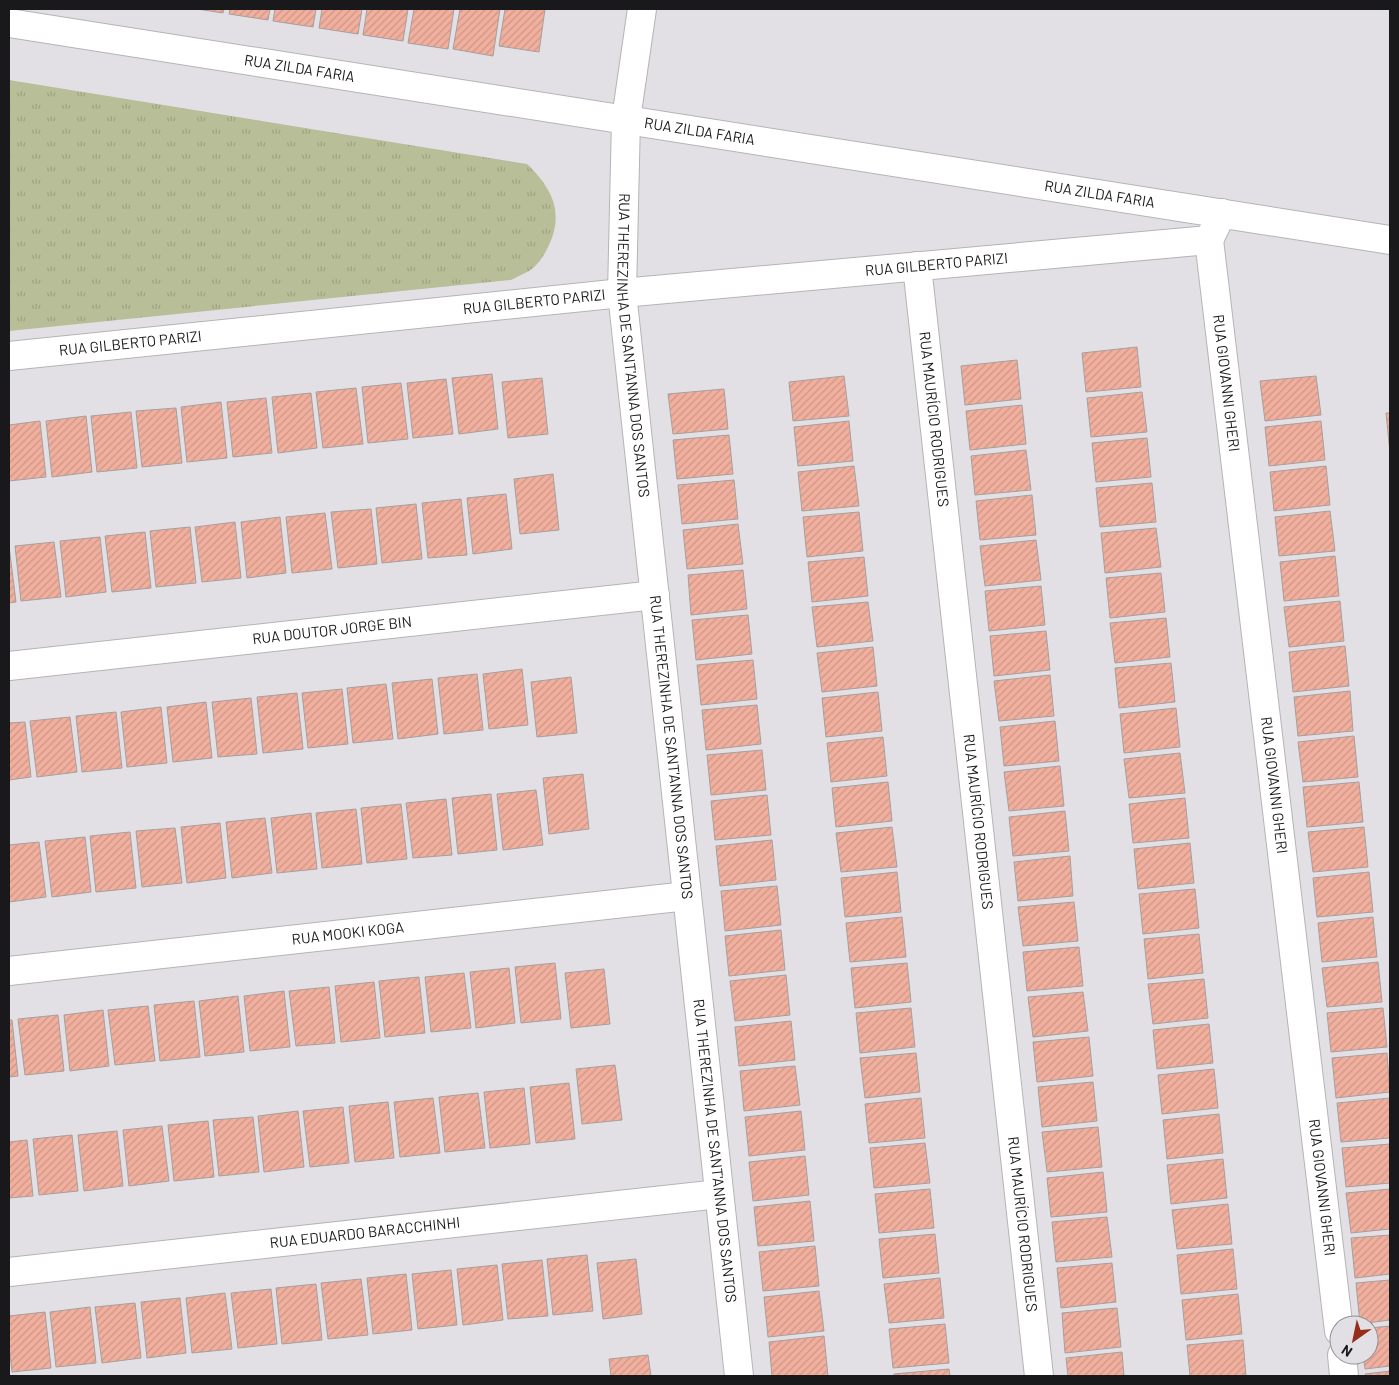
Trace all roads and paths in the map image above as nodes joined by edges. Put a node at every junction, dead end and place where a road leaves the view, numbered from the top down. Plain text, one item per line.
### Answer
1 (642, 9) edge
2 (9, 23) edge
3 (626, 119) junction
4 (1222, 214) junction
5 (1210, 240) junction
6 (1390, 240) edge
7 (917, 266) junction
8 (622, 293) junction
9 (9, 356) edge
10 (654, 595) junction
11 (9, 666) edge
12 (687, 896) junction
13 (9, 971) edge
14 (719, 1194) junction
15 (9, 1272) edge
16 (1337, 1315) edge
17 (739, 1376) edge
18 (1038, 1376) edge

1 - 3 street, RUA THEREZINHA DE SANT'ANNA DOS SANTOS
2 - 3 street, RUA ZILDA FARIA
3 - 4 street, RUA ZILDA FARIA
3 - 8 street, RUA THEREZINHA DE SANT'ANNA DOS SANTOS
4 - 5 street
4 - 6 street, RUA ZILDA FARIA
5 - 7 street, RUA GILBERTO PARIZI
5 - 16 street, RUA GIOVANNI GHERI
7 - 8 street, RUA GILBERTO PARIZI
7 - 18 street, RUA MAURÍCIO RODRIGUES
8 - 9 street, RUA GILBERTO PARIZI
8 - 10 street, RUA THEREZINHA DE SANT'ANNA DOS SANTOS
10 - 11 street, RUA DOUTOR JORGE BIN
10 - 12 street, RUA THEREZINHA DE SANT'ANNA DOS SANTOS
12 - 13 street, RUA MOOKI KOGA
12 - 14 street, RUA THEREZINHA DE SANT'ANNA DOS SANTOS
14 - 15 street, RUA EDUARDO BARACCHINHI
14 - 17 street, RUA THEREZINHA DE SANT'ANNA DOS SANTOS

